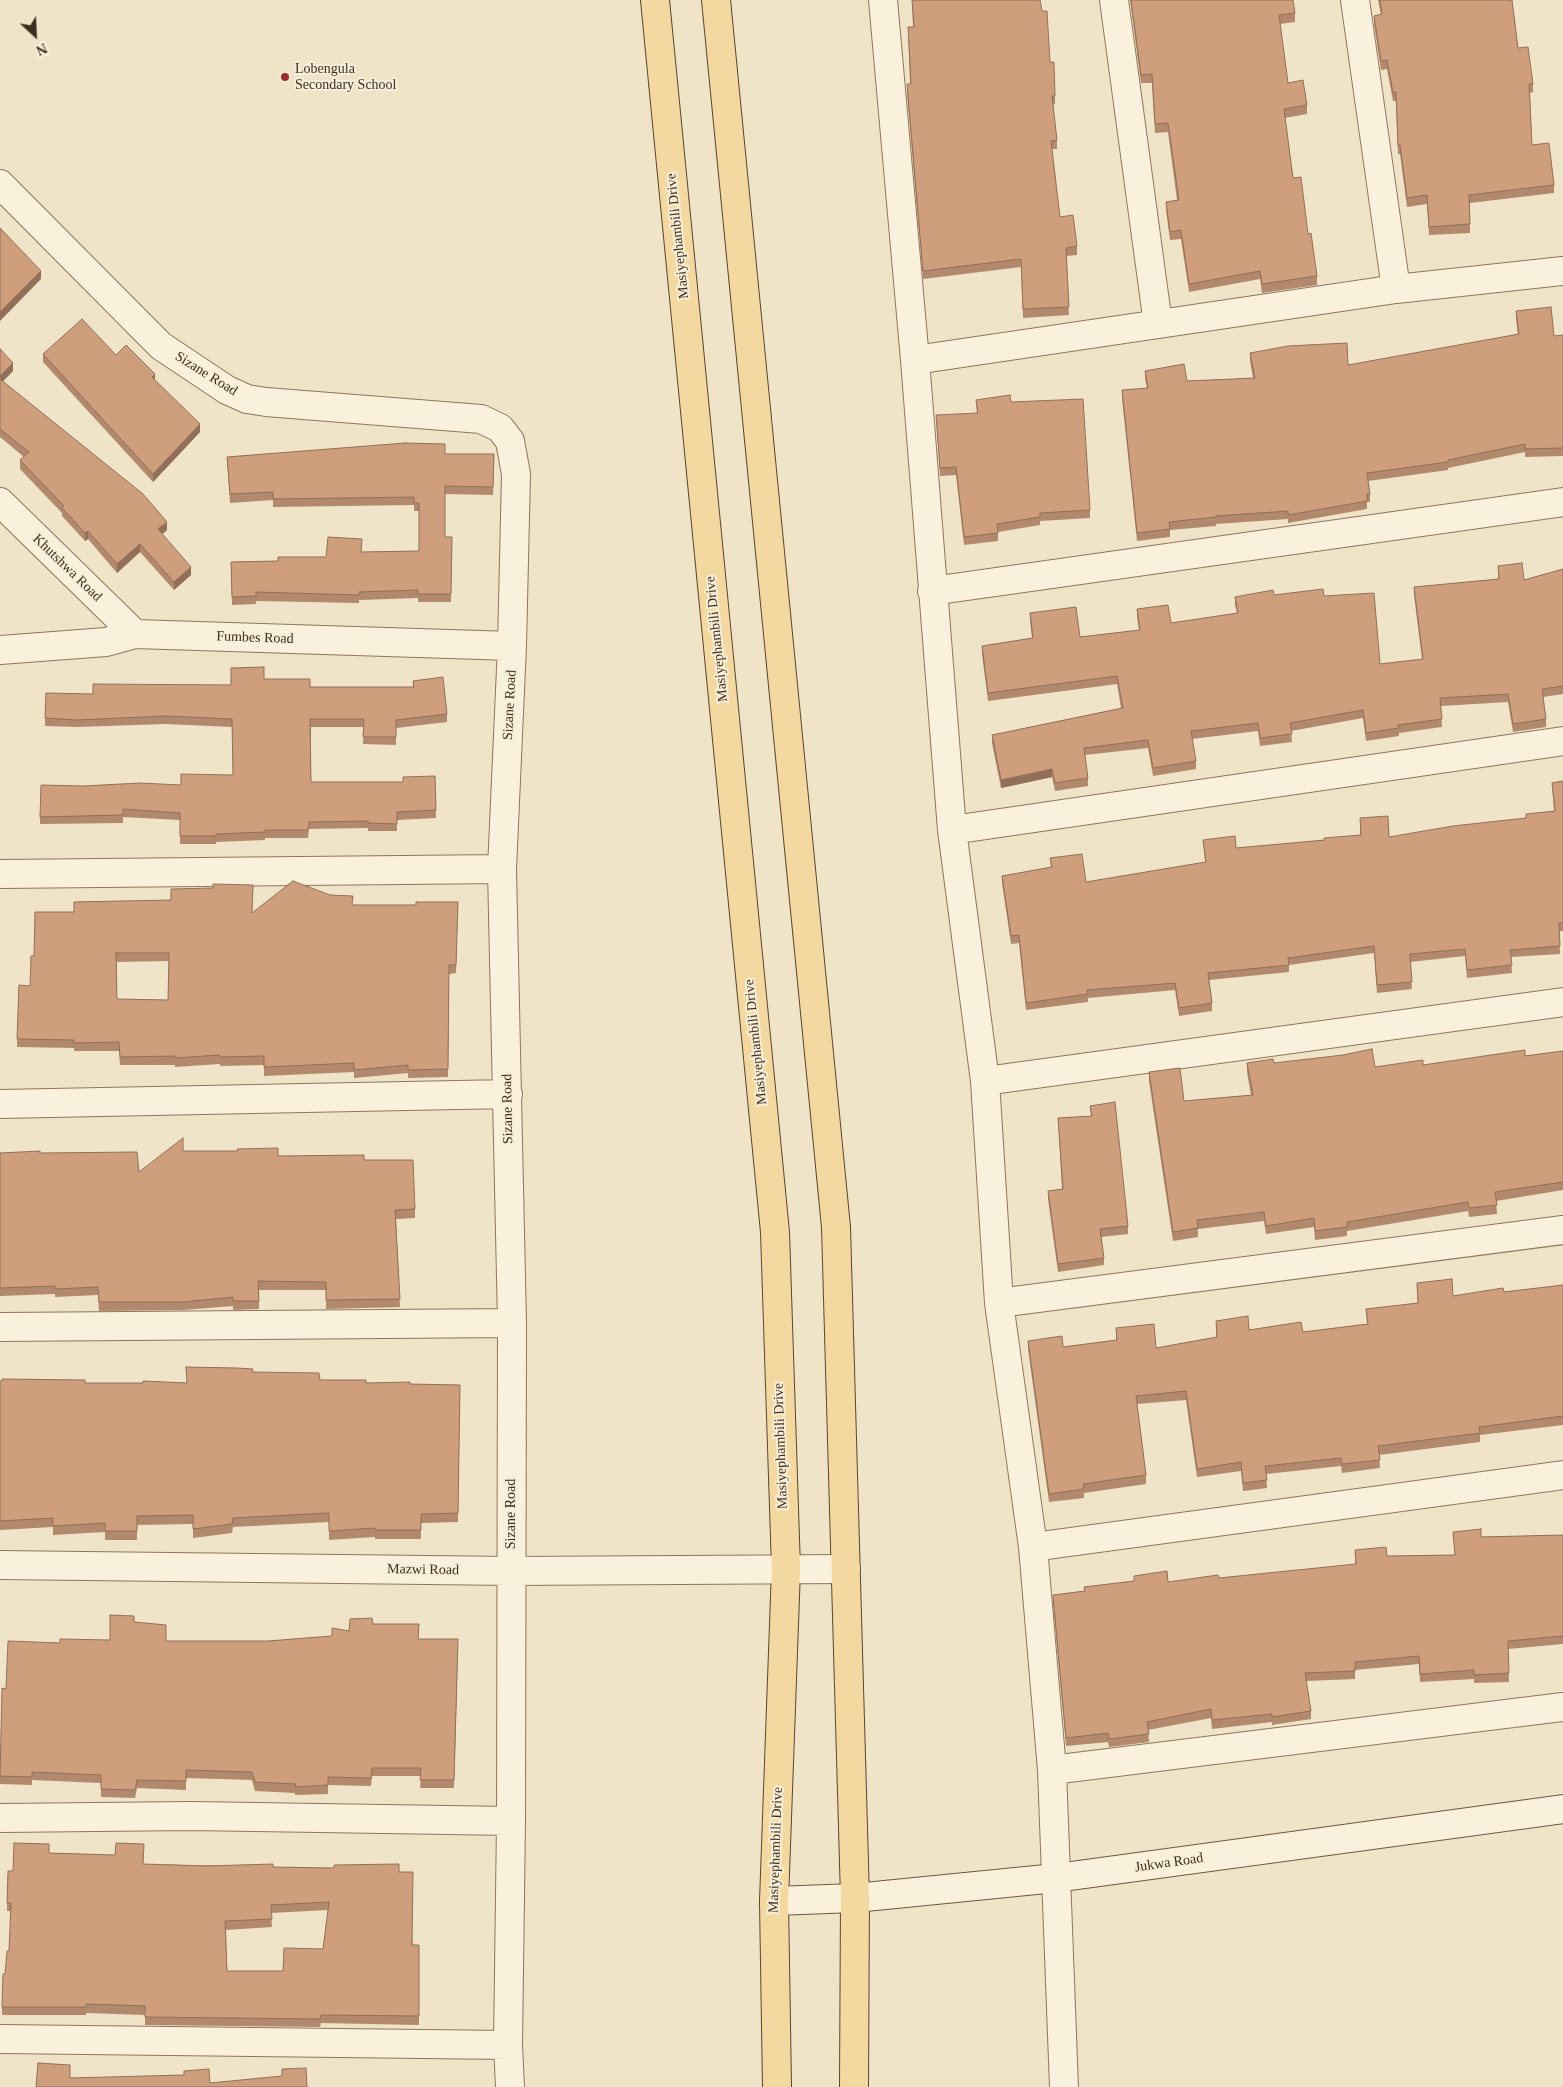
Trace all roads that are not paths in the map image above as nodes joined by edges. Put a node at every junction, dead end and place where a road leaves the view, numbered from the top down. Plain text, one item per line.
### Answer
1 (655, 0) edge
2 (716, 0) edge
3 (883, 0) edge
4 (1114, 0) edge
5 (1356, 0) edge
6 (0, 184) edge
7 (1563, 271) edge
8 (1396, 288) junction
9 (1158, 324) junction
10 (915, 360) junction
11 (0, 502) edge
12 (1563, 502) edge
13 (932, 591) junction
14 (135, 634) junction
15 (512, 646) junction
16 (0, 650) edge
17 (1563, 741) edge
18 (952, 830) junction
19 (502, 869) junction
20 (0, 874) edge
21 (1563, 1002) edge
22 (985, 1081) junction
23 (508, 1094) junction
24 (0, 1104) edge
25 (1563, 1230) edge
26 (999, 1303) junction
27 (512, 1323) junction
28 (0, 1327) edge
29 (1563, 1475) edge
30 (1033, 1547) junction
31 (0, 1565) edge
32 (786, 1569) junction
33 (846, 1569) junction
34 (511, 1570) junction
35 (1563, 1706) edge
36 (1052, 1770) junction
37 (1563, 1809) edge
38 (0, 1818) edge
39 (511, 1821) junction
40 (1056, 1878) junction
41 (855, 1898) junction
42 (774, 1901) junction
43 (0, 2039) edge
44 (508, 2045) junction
45 (510, 2087) edge
46 (777, 2087) edge
47 (854, 2087) edge
48 (1064, 2087) edge

1 - 32 main road, Masiyephambili Drive
2 - 33 main road
3 - 10 street
4 - 9 street
5 - 8 street
6 - 15 street, Sizane Road
7 - 8 street
8 - 9 street
9 - 10 street
10 - 13 street
11 - 14 street, Khutshwa Road
12 - 13 street
13 - 18 street
14 - 15 street, Fumbes Road
14 - 16 street, Fumbes Road
15 - 19 street, Sizane Road
17 - 18 street
18 - 22 street
19 - 20 street
19 - 23 street, Sizane Road
21 - 22 street
22 - 26 street
23 - 24 street
23 - 27 street, Sizane Road
25 - 26 street
26 - 30 street
27 - 28 street
27 - 34 street, Sizane Road
29 - 30 street
30 - 36 street
31 - 34 street, Mazwi Road
32 - 33 street, Mazwi Road
32 - 34 street, Mazwi Road
32 - 42 main road, Masiyephambili Drive
33 - 41 main road
34 - 39 street, Sizane Road
35 - 36 street
36 - 40 street
37 - 40 street, Jukwa Road
38 - 39 street
39 - 44 street, Sizane Road
40 - 41 street, Jukwa Road
40 - 48 street
41 - 42 street, Jukwa Road
41 - 47 main road
42 - 46 main road, Masiyephambili Drive
43 - 44 street
44 - 45 street, Sizane Road

